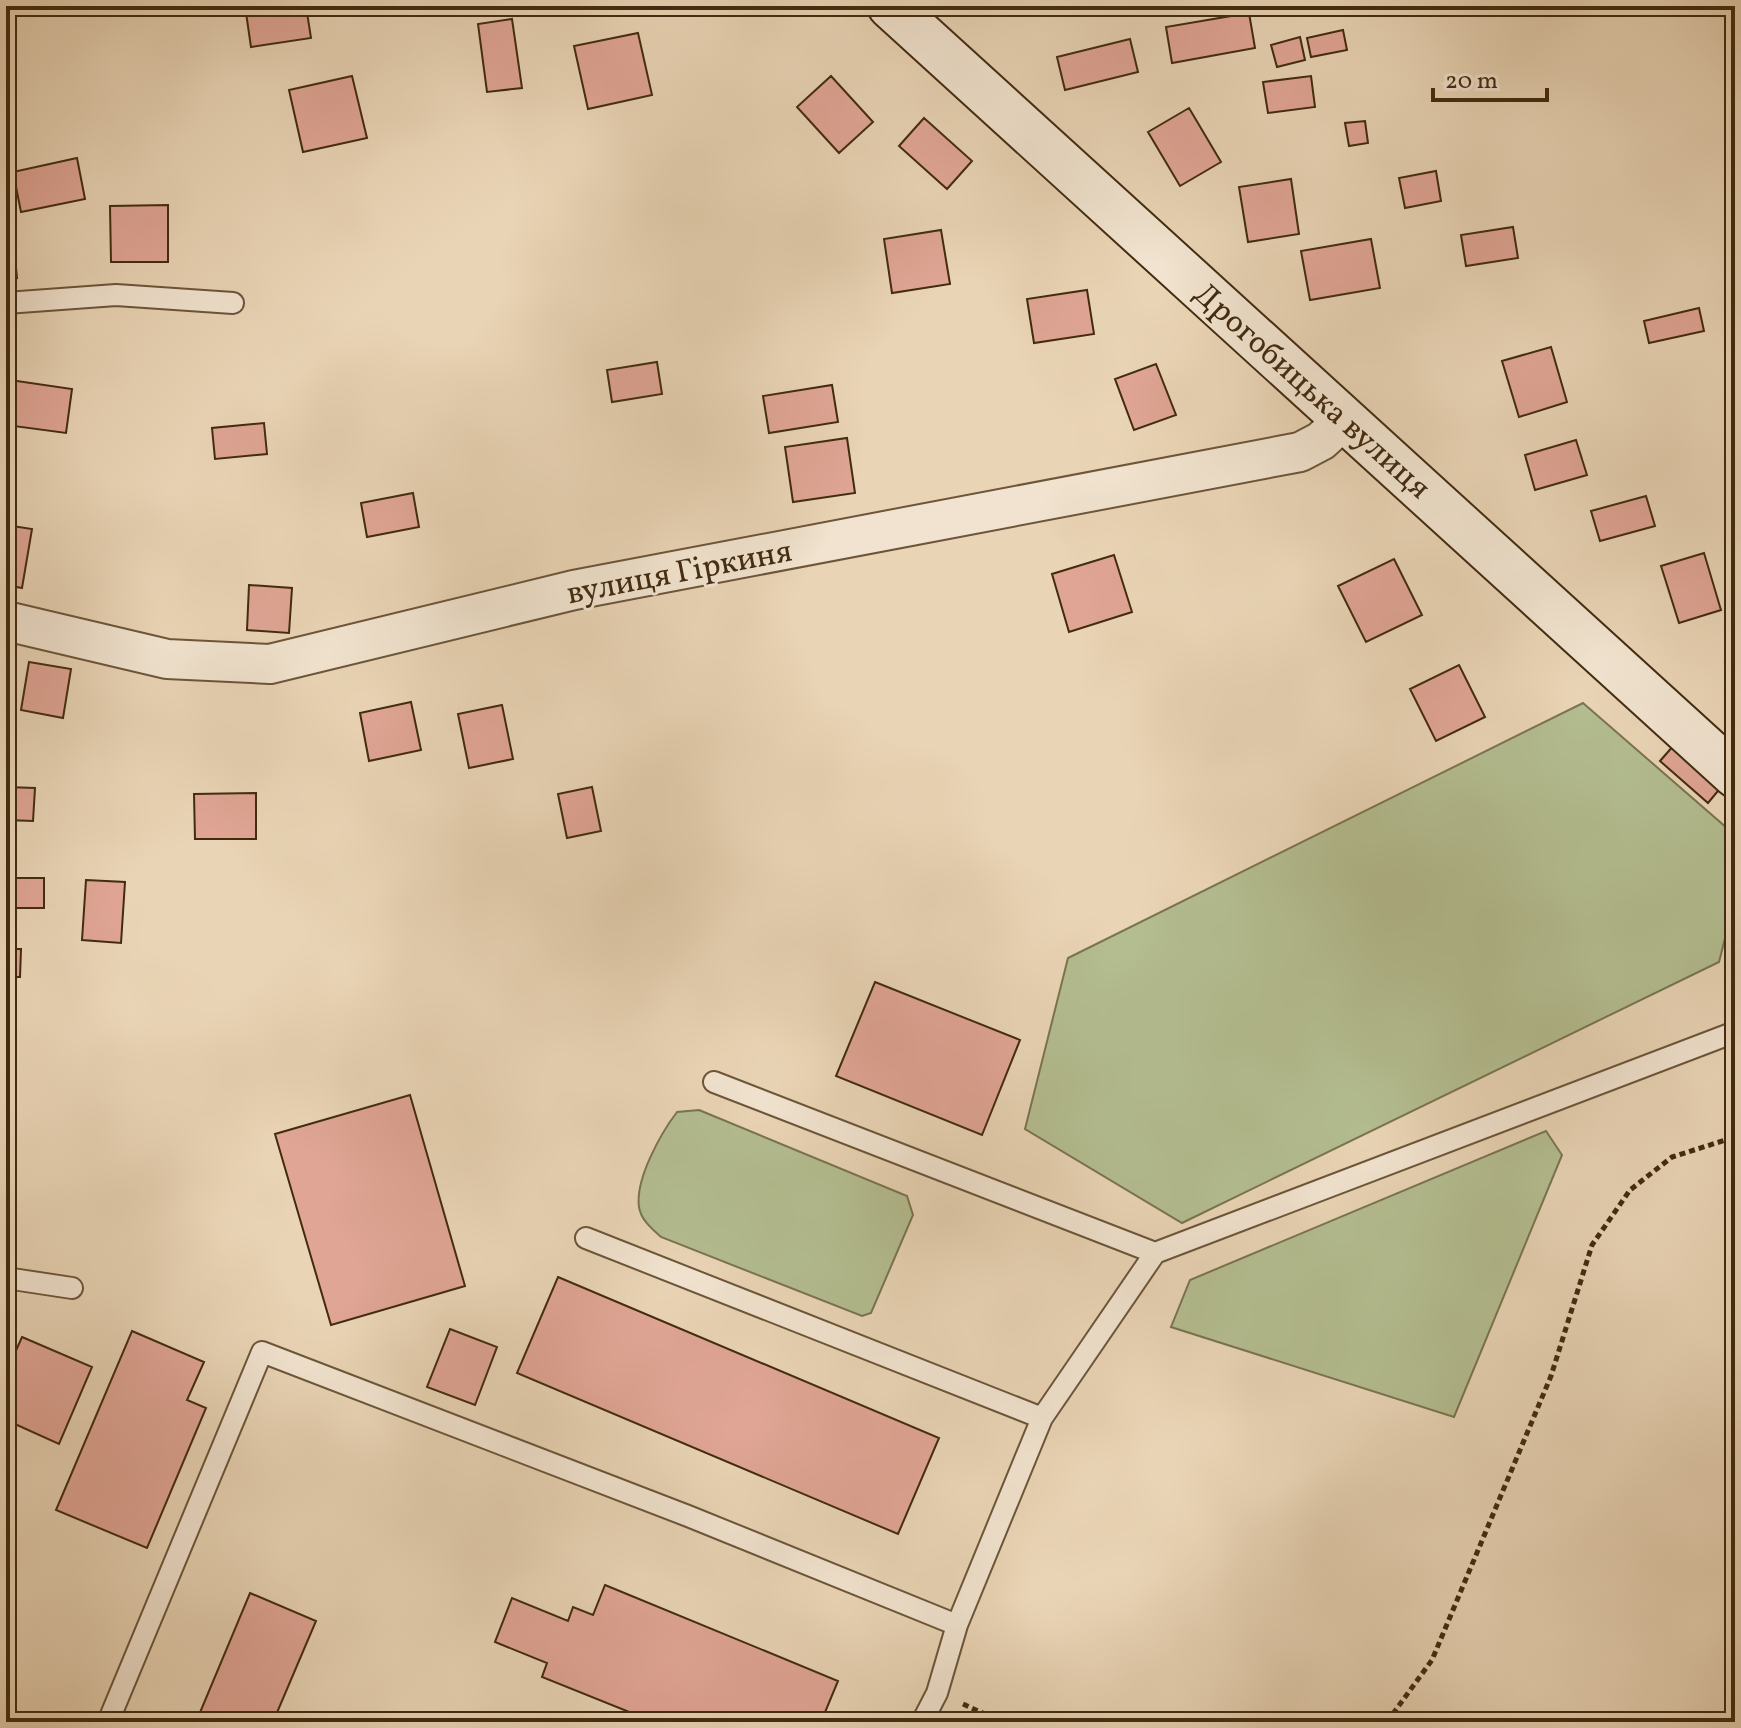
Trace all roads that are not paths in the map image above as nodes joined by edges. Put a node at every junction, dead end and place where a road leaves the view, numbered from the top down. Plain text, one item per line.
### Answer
1 (890, 6) edge
2 (6, 303) edge
3 (233, 303) dead end
4 (1345, 419) junction
5 (6, 621) edge
6 (1735, 775) edge
7 (1735, 1032) edge
8 (714, 1082) dead end
9 (586, 1238) dead end
10 (1155, 1253) junction
11 (6, 1278) edge
12 (72, 1288) dead end
13 (1042, 1418) junction
14 (957, 1625) junction
15 (108, 1722) edge
16 (922, 1722) edge

1 - 4 street, Дрогобицька вулиця
2 - 3 lane
4 - 5 street, вулиця Гіркиня
4 - 6 street, Дрогобицька вулиця
7 - 10 lane
8 - 10 lane
9 - 13 lane
10 - 13 lane
11 - 12 lane
13 - 14 lane
14 - 15 lane
14 - 16 lane

